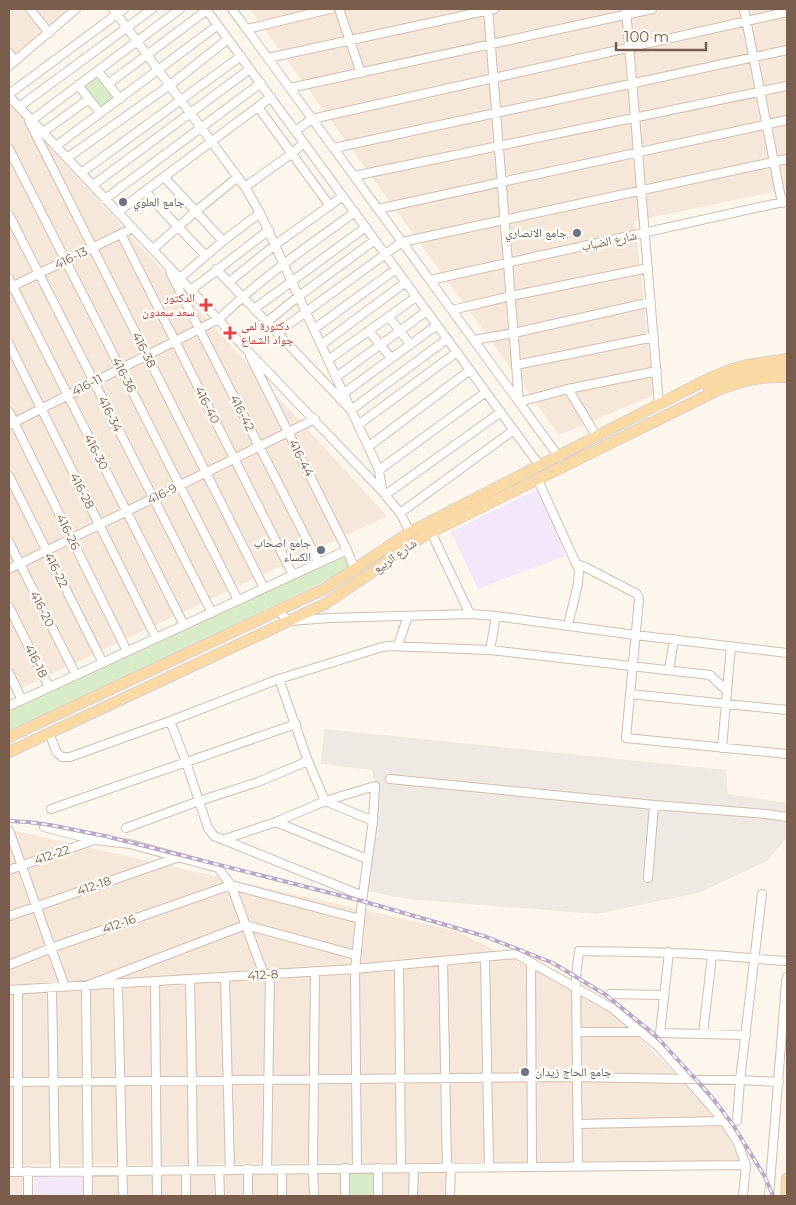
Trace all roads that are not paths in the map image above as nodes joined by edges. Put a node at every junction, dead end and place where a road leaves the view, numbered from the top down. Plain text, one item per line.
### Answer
1 (30, 9) edge
2 (76, 9) edge
3 (152, 9) edge
4 (180, 9) edge
5 (207, 9) edge
6 (232, 9) edge
7 (330, 9) edge
8 (339, 9) edge
9 (490, 9) edge
10 (652, 9) edge
11 (744, 9) edge
12 (118, 10) edge
13 (627, 11) edge
14 (787, 12) edge
15 (746, 21) junction
16 (218, 25) junction
17 (127, 28) junction
18 (247, 29) junction
19 (49, 32) junction
20 (228, 39) junction
21 (350, 40) junction
22 (138, 42) junction
23 (491, 44) junction
24 (629, 48) junction
25 (787, 50) edge
26 (9, 53) edge
27 (148, 55) junction
28 (241, 56) junction
29 (754, 57) junction
30 (268, 58) junction
31 (12, 63) edge
32 (250, 68) junction
33 (159, 70) junction
34 (98, 71) junction
35 (361, 73) junction
36 (493, 78) junction
37 (260, 83) junction
38 (633, 83) junction
39 (108, 84) junction
40 (170, 85) junction
41 (78, 86) junction
42 (787, 86) edge
43 (290, 88) junction
44 (760, 92) junction
45 (9, 95) edge
46 (271, 97) junction
47 (89, 99) junction
48 (120, 99) junction
49 (181, 99) junction
50 (258, 108) junction
51 (22, 110) junction
52 (190, 112) junction
53 (100, 113) junction
54 (496, 113) junction
55 (636, 118) junction
56 (312, 119) junction
57 (32, 120) junction
58 (787, 120) edge
59 (767, 125) junction
60 (202, 127) junction
61 (295, 131) junction
62 (42, 132) junction
63 (212, 141) junction
64 (304, 143) junction
65 (56, 146) junction
66 (499, 146) junction
67 (334, 148) junction
68 (9, 149) edge
69 (638, 153) junction
70 (291, 154) junction
71 (67, 158) junction
72 (787, 159) edge
73 (774, 162) junction
74 (82, 173) junction
75 (354, 176) junction
76 (164, 177) junction
77 (238, 177) junction
78 (502, 182) junction
79 (93, 185) junction
80 (245, 187) junction
81 (642, 190) junction
82 (145, 191) junction
83 (343, 196) junction
84 (105, 198) junction
85 (785, 202) edge
86 (330, 206) junction
87 (378, 209) junction
88 (196, 211) junction
89 (118, 212) junction
90 (355, 212) junction
91 (260, 213) junction
92 (9, 215) edge
93 (505, 220) junction
94 (178, 227) junction
95 (366, 227) junction
96 (133, 228) junction
97 (269, 230) junction
98 (645, 233) junction
99 (121, 234) junction
100 (375, 240) junction
101 (223, 241) junction
102 (402, 242) junction
103 (276, 245) junction
104 (93, 248) junction
105 (153, 250) junction
106 (386, 254) junction
107 (205, 255) junction
108 (65, 261) junction
109 (166, 263) junction
110 (284, 263) junction
111 (508, 263) junction
112 (648, 268) junction
113 (216, 269) junction
114 (396, 269) junction
115 (38, 274) junction
116 (180, 278) junction
117 (430, 280) junction
118 (292, 281) junction
119 (229, 282) junction
120 (406, 282) junction
121 (10, 284) edge
122 (191, 290) junction
123 (242, 296) junction
124 (299, 296) junction
125 (511, 296) junction
126 (416, 297) junction
127 (651, 302) junction
128 (254, 309) junction
129 (452, 310) junction
130 (427, 311) junction
131 (306, 312) junction
132 (388, 317) junction
133 (219, 319) junction
134 (267, 322) junction
135 (437, 324) junction
136 (200, 329) junction
137 (314, 329) junction
138 (369, 331) junction
139 (400, 331) junction
140 (277, 333) junction
141 (514, 333) junction
142 (654, 337) junction
143 (447, 339) junction
144 (474, 340) junction
145 (175, 341) junction
146 (9, 344) edge
147 (410, 344) junction
148 (321, 345) junction
149 (380, 345) junction
150 (245, 348) junction
151 (457, 352) junction
152 (147, 355) junction
153 (391, 358) junction
154 (787, 359) edge
155 (328, 360) junction
156 (516, 365) junction
157 (787, 368) edge
158 (120, 369) junction
159 (470, 370) junction
160 (657, 371) junction
161 (336, 377) junction
162 (787, 377) edge
163 (94, 382) junction
164 (568, 389) junction
165 (486, 392) junction
166 (344, 393) junction
167 (68, 395) junction
168 (519, 402) junction
169 (659, 404) junction
170 (41, 408) junction
171 (351, 410) junction
172 (9, 412) edge
173 (501, 412) junction
174 (315, 419) junction
175 (11, 423) edge
176 (358, 425) junction
177 (514, 430) junction
178 (288, 432) junction
179 (601, 435) junction
180 (259, 446) junction
181 (368, 447) junction
182 (559, 457) junction
183 (234, 459) junction
184 (540, 466) junction
185 (379, 470) junction
186 (206, 472) junction
187 (9, 476) edge
188 (538, 480) junction
189 (180, 485) junction
190 (384, 493) junction
191 (153, 498) junction
192 (126, 511) junction
193 (400, 513) junction
194 (99, 525) junction
195 (410, 532) junction
196 (431, 532) junction
197 (71, 538) junction
198 (9, 542) edge
199 (347, 550) junction
200 (46, 551) junction
201 (319, 563) junction
202 (20, 564) junction
203 (577, 564) junction
204 (9, 569) edge
205 (355, 570) junction
206 (293, 575) junction
207 (264, 588) junction
208 (238, 600) junction
209 (9, 607) edge
210 (279, 610) junction
211 (212, 613) junction
212 (470, 614) junction
213 (408, 616) junction
214 (496, 616) junction
215 (290, 621) junction
216 (184, 625) junction
217 (568, 625) junction
218 (635, 635) junction
219 (156, 638) junction
220 (674, 639) junction
221 (398, 646) junction
222 (731, 646) junction
223 (490, 650) junction
224 (128, 651) junction
225 (787, 653) edge
226 (103, 663) junction
227 (633, 666) junction
228 (669, 670) junction
229 (9, 673) edge
230 (76, 675) junction
231 (279, 679) junction
232 (49, 688) junction
233 (727, 691) junction
234 (630, 694) junction
235 (22, 700) junction
236 (726, 704) junction
237 (9, 706) edge
238 (787, 710) edge
239 (170, 721) junction
240 (296, 724) junction
241 (49, 733) junction
242 (9, 736) edge
243 (722, 748) junction
244 (9, 752) edge
245 (787, 754) edge
246 (308, 761) junction
247 (186, 762) junction
248 (390, 779) dead end
249 (199, 801) junction
250 (324, 801) junction
251 (654, 805) junction
252 (51, 809) dead end
253 (787, 817) edge
254 (373, 821) junction
255 (276, 822) junction
256 (44, 827) dead end
257 (126, 828) dead end
258 (9, 830) edge
259 (224, 839) junction
260 (95, 840) junction
261 (180, 857) junction
262 (368, 859) junction
263 (21, 866) junction
264 (9, 870) edge
265 (648, 878) dead end
266 (231, 886) junction
267 (762, 894) dead end
268 (363, 896) junction
269 (36, 907) junction
270 (9, 916) edge
271 (360, 919) junction
272 (246, 925) junction
273 (51, 948) junction
274 (669, 952) junction
275 (356, 955) junction
276 (712, 955) junction
277 (485, 957) junction
278 (754, 959) junction
279 (443, 961) junction
280 (787, 961) edge
281 (531, 962) junction
282 (9, 965) edge
283 (399, 965) junction
284 (355, 969) junction
285 (315, 972) junction
286 (267, 975) junction
287 (225, 977) junction
288 (787, 977) edge
289 (190, 979) junction
290 (155, 981) junction
291 (118, 984) junction
292 (86, 986) junction
293 (65, 987) junction
294 (52, 988) junction
295 (577, 988) junction
296 (9, 990) edge
297 (18, 990) junction
298 (610, 994) dead end
299 (664, 995) junction
300 (577, 1032) junction
301 (640, 1032) junction
302 (703, 1034) junction
303 (746, 1035) junction
304 (576, 1077) junction
305 (446, 1078) junction
306 (487, 1078) junction
307 (532, 1078) junction
308 (356, 1079) junction
309 (401, 1079) junction
310 (227, 1080) junction
311 (268, 1080) junction
312 (314, 1080) junction
313 (688, 1080) junction
314 (740, 1080) junction
315 (121, 1081) junction
316 (156, 1081) junction
317 (192, 1081) junction
318 (9, 1082) edge
319 (18, 1082) junction
320 (53, 1082) junction
321 (86, 1082) junction
322 (779, 1082) junction
323 (737, 1121) dead end
324 (724, 1122) junction
325 (578, 1124) junction
326 (746, 1165) junction
327 (578, 1166) junction
328 (449, 1167) junction
329 (489, 1167) junction
330 (532, 1167) junction
331 (345, 1168) junction
332 (357, 1168) junction
333 (378, 1168) junction
334 (401, 1168) junction
335 (414, 1168) junction
336 (248, 1169) junction
337 (267, 1169) junction
338 (282, 1169) junction
339 (313, 1169) junction
340 (123, 1170) junction
341 (157, 1170) junction
342 (190, 1170) junction
343 (219, 1170) junction
344 (230, 1170) junction
345 (28, 1171) junction
346 (55, 1171) junction
347 (88, 1171) junction
348 (9, 1172) edge
349 (18, 1172) junction
350 (787, 1178) edge
351 (28, 1196) edge
352 (88, 1196) edge
353 (123, 1196) edge
354 (157, 1196) edge
355 (186, 1196) edge
356 (220, 1196) edge
357 (248, 1196) edge
358 (282, 1196) edge
359 (314, 1196) edge
360 (345, 1196) edge
361 (378, 1196) edge
362 (413, 1196) edge
363 (450, 1196) edge
364 (743, 1196) edge
365 (769, 1196) edge
366 (786, 1196) edge

1 - 19 street
2 - 19 street
3 - 17 street
4 - 22 street
5 - 16 street
5 - 27 street
6 - 18 street
7 - 18 street
8 - 21 street
9 - 21 street
9 - 23 street
10 - 13 street
11 - 15 street
12 - 17 street
12 - 45 street
13 - 23 street
13 - 24 street
14 - 15 street
15 - 24 street
15 - 29 street
16 - 20 street
16 - 33 street
17 - 22 street
17 - 51 street
18 - 30 street
19 - 31 street
20 - 28 street
20 - 40 street
21 - 30 street
21 - 35 street
22 - 27 street
22 - 34 street
23 - 35 street
23 - 36 street
24 - 36 street
24 - 38 street
25 - 29 street
26 - 31 street
27 - 33 street
27 - 39 street
28 - 32 street
28 - 49 street
29 - 38 street
29 - 44 street
30 - 43 street
32 - 37 street
32 - 52 street
33 - 40 street
33 - 48 street
34 - 39 street
34 - 41 street
35 - 43 street
36 - 54 street
36 - 56 street
37 - 46 street
37 - 60 street
38 - 54 street
38 - 55 street
39 - 48 street
40 - 49 street
40 - 71 street
41 - 47 street
41 - 57 street
42 - 44 street
43 - 56 street
44 - 55 street
44 - 59 street
45 - 51 street
46 - 50 street
46 - 61 street
47 - 53 street
47 - 62 street
48 - 53 street
49 - 52 street
49 - 74 street
50 - 63 street
50 - 70 street
51 - 57 street
51 - 104 street, 416-38
52 - 60 street
52 - 79 street
53 - 65 street
54 - 66 street
54 - 67 street
55 - 66 street
55 - 69 street
56 - 61 street
56 - 67 street
57 - 62 street
58 - 59 street
59 - 69 street
59 - 73 street
60 - 63 street
60 - 84 street
61 - 64 street
62 - 65 street
63 - 76 street
63 - 77 street
64 - 70 street
64 - 83 street
65 - 71 street
66 - 75 street
66 - 78 street
67 - 75 street
68 - 108 street, 416-36
69 - 78 street
69 - 81 street
70 - 80 street
70 - 86 street
71 - 74 street
72 - 73 street
73 - 81 street
73 - 85 street
74 - 79 street
75 - 87 street
76 - 82 street
76 - 88 street
77 - 80 street
77 - 88 street
78 - 87 street
78 - 93 street
79 - 84 street
80 - 91 street
81 - 93 street
81 - 98 street
82 - 89 street
82 - 94 street
83 - 86 street
83 - 90 street
84 - 89 street
85 - 98 street, شارع الضباب
86 - 103 street
87 - 102 street
88 - 94 street
88 - 101 street
89 - 96 street
90 - 95 street
90 - 110 street, 416-11
91 - 97 street
91 - 101 street
92 - 115 street, 416-34
93 - 102 street
93 - 111 street
94 - 105 street
94 - 107 street
95 - 100 street
95 - 118 street
96 - 99 street, 416-13
96 - 105 street
97 - 103 street
97 - 113 street
98 - 111 street, شارع الضباب
98 - 112 street
99 - 104 street, 416-13
99 - 145 street, 416-40
100 - 106 street
100 - 124 street
101 - 107 street
102 - 106 street
102 - 117 street
103 - 110 street
103 - 119 street
104 - 108 street, 416-13
104 - 152 street, 416-38
105 - 109 street
106 - 114 street
106 - 131 street
107 - 116 street
108 - 115 street, 416-13
108 - 158 street, 416-36
109 - 116 street
109 - 136 street, 416-42
110 - 118 street
110 - 123 street, 416-11
111 - 117 street, شارع الضباب
111 - 125 street
112 - 125 street
112 - 127 street
113 - 119 street
113 - 122 street
114 - 120 street
114 - 137 street
115 - 121 street, 416-13
115 - 163 street, 416-34
116 - 122 street
117 - 129 street
118 - 124 street
118 - 128 street
119 - 123 street
120 - 126 street
120 - 148 street
121 - 167 street, 416-30
122 - 133 street
123 - 128 street
123 - 133 street, 416-11
124 - 131 street
124 - 134 street
125 - 129 street
125 - 141 street
126 - 130 street
126 - 132 street
127 - 141 street
127 - 142 street
128 - 134 street
129 - 144 street
130 - 135 street
130 - 139 street
131 - 137 street
131 - 140 street
132 - 138 street
132 - 139 street
133 - 136 street, 416-11
133 - 150 street
134 - 140 street
135 - 143 street
135 - 147 street
136 - 145 street, 416-11
136 - 180 street, 416-42
137 - 148 street
138 - 149 street
138 - 155 street
139 - 147 street
139 - 149 street
140 - 171 street
141 - 144 street
141 - 156 street
142 - 156 street
142 - 160 street
143 - 151 street
143 - 171 street
144 - 168 street
145 - 152 street, 416-11
145 - 183 street, 416-40
146 - 170 street, 416-28
147 - 153 street
148 - 155 street
149 - 153 street
149 - 161 street
150 - 174 street
150 - 178 street, 416-44
151 - 159 street
151 - 176 street
152 - 158 street, 416-11
152 - 186 street, 416-38
153 - 166 street
154 - 169 main road, شارع الربيع
155 - 161 street
156 - 168 street
157 - 179 main road
158 - 163 street, 416-11
158 - 189 street, 416-36
159 - 165 street
159 - 181 street
160 - 164 street
160 - 169 street
161 - 166 street
162 - 188 main road, شارع الربيع
163 - 167 street, 416-11
163 - 191 street, 416-34
164 - 168 street
164 - 179 street
165 - 173 street
165 - 185 street
166 - 171 street
167 - 170 street, 416-11
167 - 192 street, 416-30
168 - 182 street
169 - 179 main road, شارع الربيع
170 - 175 street, 416-11
170 - 194 street, 416-28
171 - 176 street
172 - 175 street, 416-26
173 - 177 street
173 - 190 street
174 - 178 street, 416-9
174 - 190 street
175 - 197 street, 416-26
176 - 181 street
177 - 184 street
177 - 193 street
178 - 180 street, 416-9
178 - 199 street, 416-44
179 - 182 main road, شارع الربيع
180 - 183 street, 416-9
180 - 201 street, 416-42
181 - 185 street
182 - 184 main road, شارع الربيع
183 - 186 street, 416-9
183 - 206 street, 416-40
184 - 195 main road, شارع الربيع
185 - 190 street
186 - 189 street, 416-9
186 - 207 street, 416-38
187 - 200 street, 416-22
188 - 196 main road, شارع الربيع
188 - 203 street
189 - 191 street, 416-9
189 - 208 street, 416-36
190 - 193 street
191 - 192 street, 416-9
191 - 211 street, 416-34
192 - 194 street, 416-9
192 - 216 street, 416-30
193 - 195 street
194 - 197 street, 416-9
194 - 219 street, 416-28
195 - 205 main road, شارع الربيع
196 - 212 street
196 - 215 main road, شارع الربيع
197 - 200 street, 416-9
197 - 224 street, 416-26
198 - 202 street, 416-20
199 - 201 street
199 - 205 street, 416-44
200 - 202 street, 416-9
200 - 226 street, 416-22
201 - 206 street
202 - 204 street, 416-9
202 - 230 street, 416-20
203 - 217 street
203 - 218 street
205 - 210 main road, شارع الربيع
206 - 207 street
207 - 208 street
208 - 211 street
209 - 232 street, 416-18
210 - 215 street
210 - 242 main road, شارع الربيع
211 - 216 street
212 - 213 street
212 - 214 street
213 - 215 street
213 - 221 street
214 - 217 street
214 - 223 street
215 - 241 main road, شارع الربيع
216 - 219 street
217 - 218 street
218 - 220 street
218 - 227 street
219 - 224 street
220 - 222 street
220 - 228 street
221 - 223 street
221 - 231 street
222 - 225 street
222 - 233 street
223 - 227 street
224 - 226 street
226 - 230 street
227 - 228 street
227 - 234 street
228 - 233 street
229 - 235 street
230 - 232 street
231 - 239 street
231 - 240 street
232 - 235 street
233 - 236 street
234 - 236 street
234 - 243 street
235 - 237 street
236 - 238 street
236 - 243 street
239 - 241 street
239 - 247 street
240 - 246 street
240 - 247 street
241 - 244 main road, شارع الربيع
243 - 245 street
246 - 249 street
246 - 250 street
247 - 249 street
247 - 252 street
248 - 251 street
249 - 257 street
249 - 259 street
250 - 254 street
250 - 254 street
250 - 255 street
251 - 253 street
251 - 265 street
254 - 262 street
255 - 259 street
255 - 262 street
256 - 260 street
258 - 263 street
259 - 268 street
260 - 261 street
260 - 263 street, 412-22
261 - 266 street
261 - 269 street, 412-18
262 - 268 street
263 - 264 street, 412-22
263 - 269 street
266 - 271 street
266 - 272 street
266 - 273 street, 412-16
267 - 278 street
268 - 271 street
269 - 270 street, 412-18
269 - 273 street
271 - 275 street
272 - 275 street
272 - 286 street
272 - 292 street
273 - 282 street, 412-16
273 - 293 street
274 - 276 street
274 - 295 street
274 - 299 street
275 - 284 street
276 - 278 street
276 - 302 street
277 - 279 street, 412-8
277 - 281 street, 412-8
277 - 306 street
278 - 280 street
278 - 303 street
279 - 283 street, 412-8
279 - 305 street
281 - 295 street
281 - 307 street
283 - 284 street, 412-8
283 - 309 street
284 - 285 street, 412-8
284 - 308 street
285 - 286 street, 412-8
285 - 312 street
286 - 287 street, 412-8
286 - 311 street
287 - 289 street, 412-8
287 - 310 street
288 - 322 street
289 - 290 street, 412-8
289 - 317 street
290 - 291 street, 412-8
290 - 316 street
291 - 292 street, 412-8
291 - 315 street
292 - 293 street, 412-8
292 - 321 street
293 - 294 street, 412-8
294 - 297 street, 412-8
294 - 320 street
295 - 300 street
295 - 301 street
296 - 297 street, 412-8
297 - 319 street
298 - 299 street
299 - 302 street
300 - 301 street
300 - 304 street
301 - 313 street
302 - 303 street
303 - 314 street
304 - 307 street
304 - 313 street
304 - 325 street
305 - 306 street
305 - 309 street
305 - 328 street
306 - 307 street
306 - 329 street
307 - 330 street
308 - 309 street
308 - 312 street
308 - 332 street
309 - 334 street
310 - 311 street
310 - 317 street
310 - 344 street
311 - 312 street
311 - 337 street
312 - 339 street
313 - 314 street
313 - 324 street
314 - 322 street
314 - 323 street
315 - 316 street
315 - 321 street
315 - 340 street
316 - 317 street
316 - 341 street
317 - 342 street
318 - 319 street
319 - 320 street
319 - 349 street
320 - 321 street
320 - 346 street
321 - 347 street
322 - 365 street
324 - 325 street
324 - 326 street
325 - 327 street
326 - 327 street
326 - 364 street
327 - 330 street
328 - 329 street
328 - 335 street
328 - 363 street
329 - 330 street
331 - 332 street
331 - 339 street
331 - 360 street
332 - 333 street
333 - 334 street
333 - 361 street
334 - 335 street
335 - 362 street
336 - 337 street
336 - 344 street
336 - 357 street
337 - 338 street
338 - 339 street
338 - 358 street
339 - 359 street
340 - 341 street
340 - 347 street
340 - 353 street
341 - 342 street
341 - 354 street
342 - 343 street
342 - 355 street
343 - 344 street
343 - 356 street
345 - 346 street
345 - 349 street
345 - 351 street
346 - 347 street
347 - 352 street
348 - 349 street
350 - 366 main road

